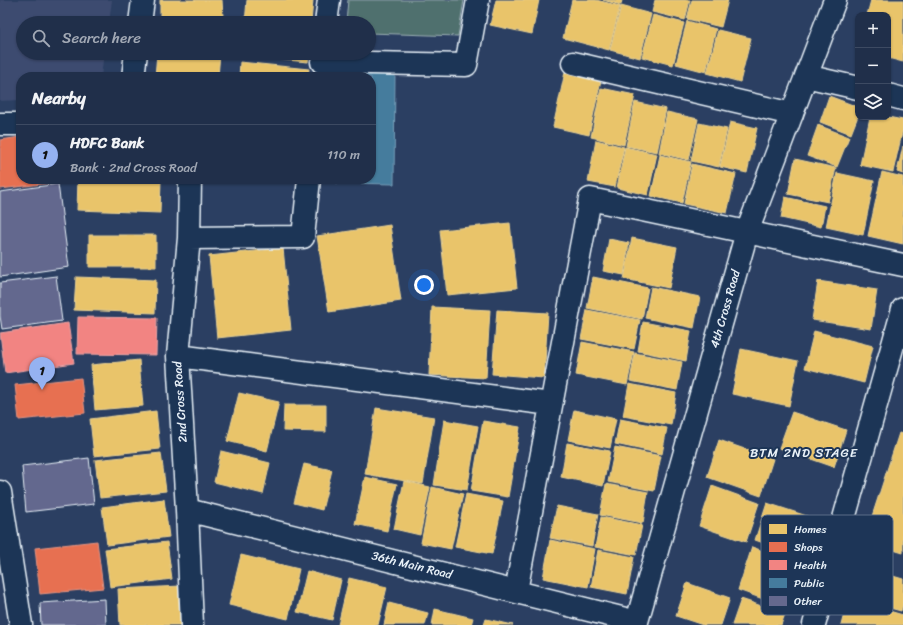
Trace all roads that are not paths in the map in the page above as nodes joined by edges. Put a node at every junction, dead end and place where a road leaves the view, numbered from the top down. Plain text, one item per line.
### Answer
1 (142, 0) edge
2 (329, 0) edge
3 (478, 0) edge
4 (828, 2) edge
5 (141, 16) edge
6 (327, 16) edge
7 (135, 60) edge
8 (573, 63) dead end
9 (322, 64) edge
10 (134, 72) edge
11 (806, 76) junction
12 (855, 87) edge
13 (891, 96) edge
14 (903, 99) edge
15 (792, 114) junction
16 (0, 124) edge
17 (16, 124) edge
18 (190, 184) edge
19 (308, 184) edge
20 (747, 232) junction
21 (189, 238) junction
22 (903, 265) edge
23 (903, 309) edge
24 (178, 356) junction
25 (551, 404) junction
26 (0, 492) edge
27 (187, 510) junction
28 (845, 515) edge
29 (516, 591) junction
30 (817, 615) edge
31 (636, 623) edge
32 (21, 625) edge
33 (192, 625) edge
34 (814, 625) edge

1 - 5 street
2 - 6 street
3 - 9 street
4 - 11 street, 4th Cross Road
7 - 10 street
8 - 15 street
11 - 12 street
11 - 15 street, 4th Cross Road
13 - 14 street
15 - 20 street, 4th Cross Road
16 - 17 street
18 - 21 street, 2nd Cross Road
19 - 21 street
20 - 22 street
20 - 25 street
20 - 31 street, 4th Cross Road
21 - 24 street, 2nd Cross Road
23 - 28 street
24 - 25 street
24 - 27 street, 2nd Cross Road
25 - 29 street
26 - 32 street
27 - 29 street, 36th Main Road
27 - 33 street, 2nd Cross Road
29 - 31 street, 36th Main Road
30 - 34 street

